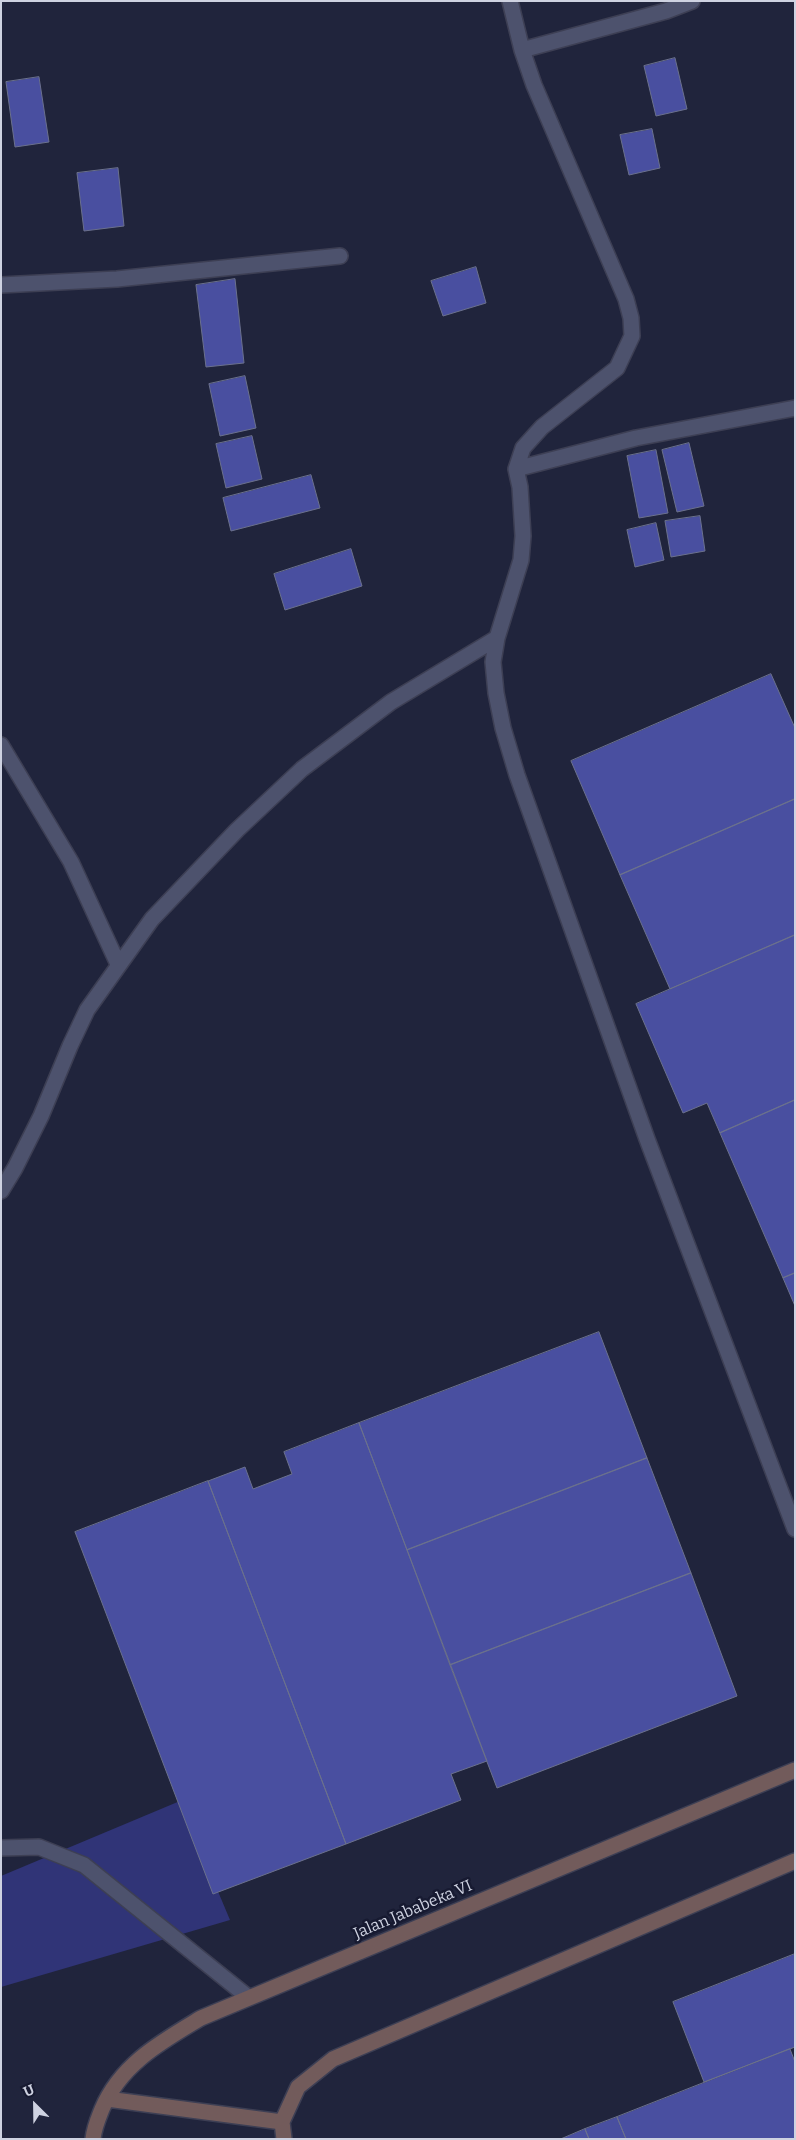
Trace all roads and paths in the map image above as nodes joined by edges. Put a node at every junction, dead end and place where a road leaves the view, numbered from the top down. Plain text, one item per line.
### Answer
1 (510, 1) edge
2 (692, 1) edge
3 (522, 50) junction
4 (340, 256) dead end
5 (1, 286) edge
6 (795, 408) edge
7 (516, 468) junction
8 (497, 638) junction
9 (1, 745) edge
10 (118, 964) junction
11 (1, 1191) edge
12 (795, 1529) edge
13 (795, 1770) edge
14 (1, 1848) edge
15 (795, 1861) edge
16 (248, 1997) junction
17 (107, 2099) junction
18 (282, 2122) junction
19 (93, 2139) edge
20 (284, 2139) edge

1 - 3 street
2 - 3 street
3 - 7 street
4 - 5 street
6 - 7 street
7 - 8 street
8 - 10 street
8 - 12 street
9 - 10 street
10 - 11 street
13 - 16 street, Jalan Jababeka VI
14 - 16 street
15 - 18 street
16 - 17 street, Jalan Jababeka VI
17 - 18 street
17 - 19 street, Jalan Jababeka VI
18 - 20 street

